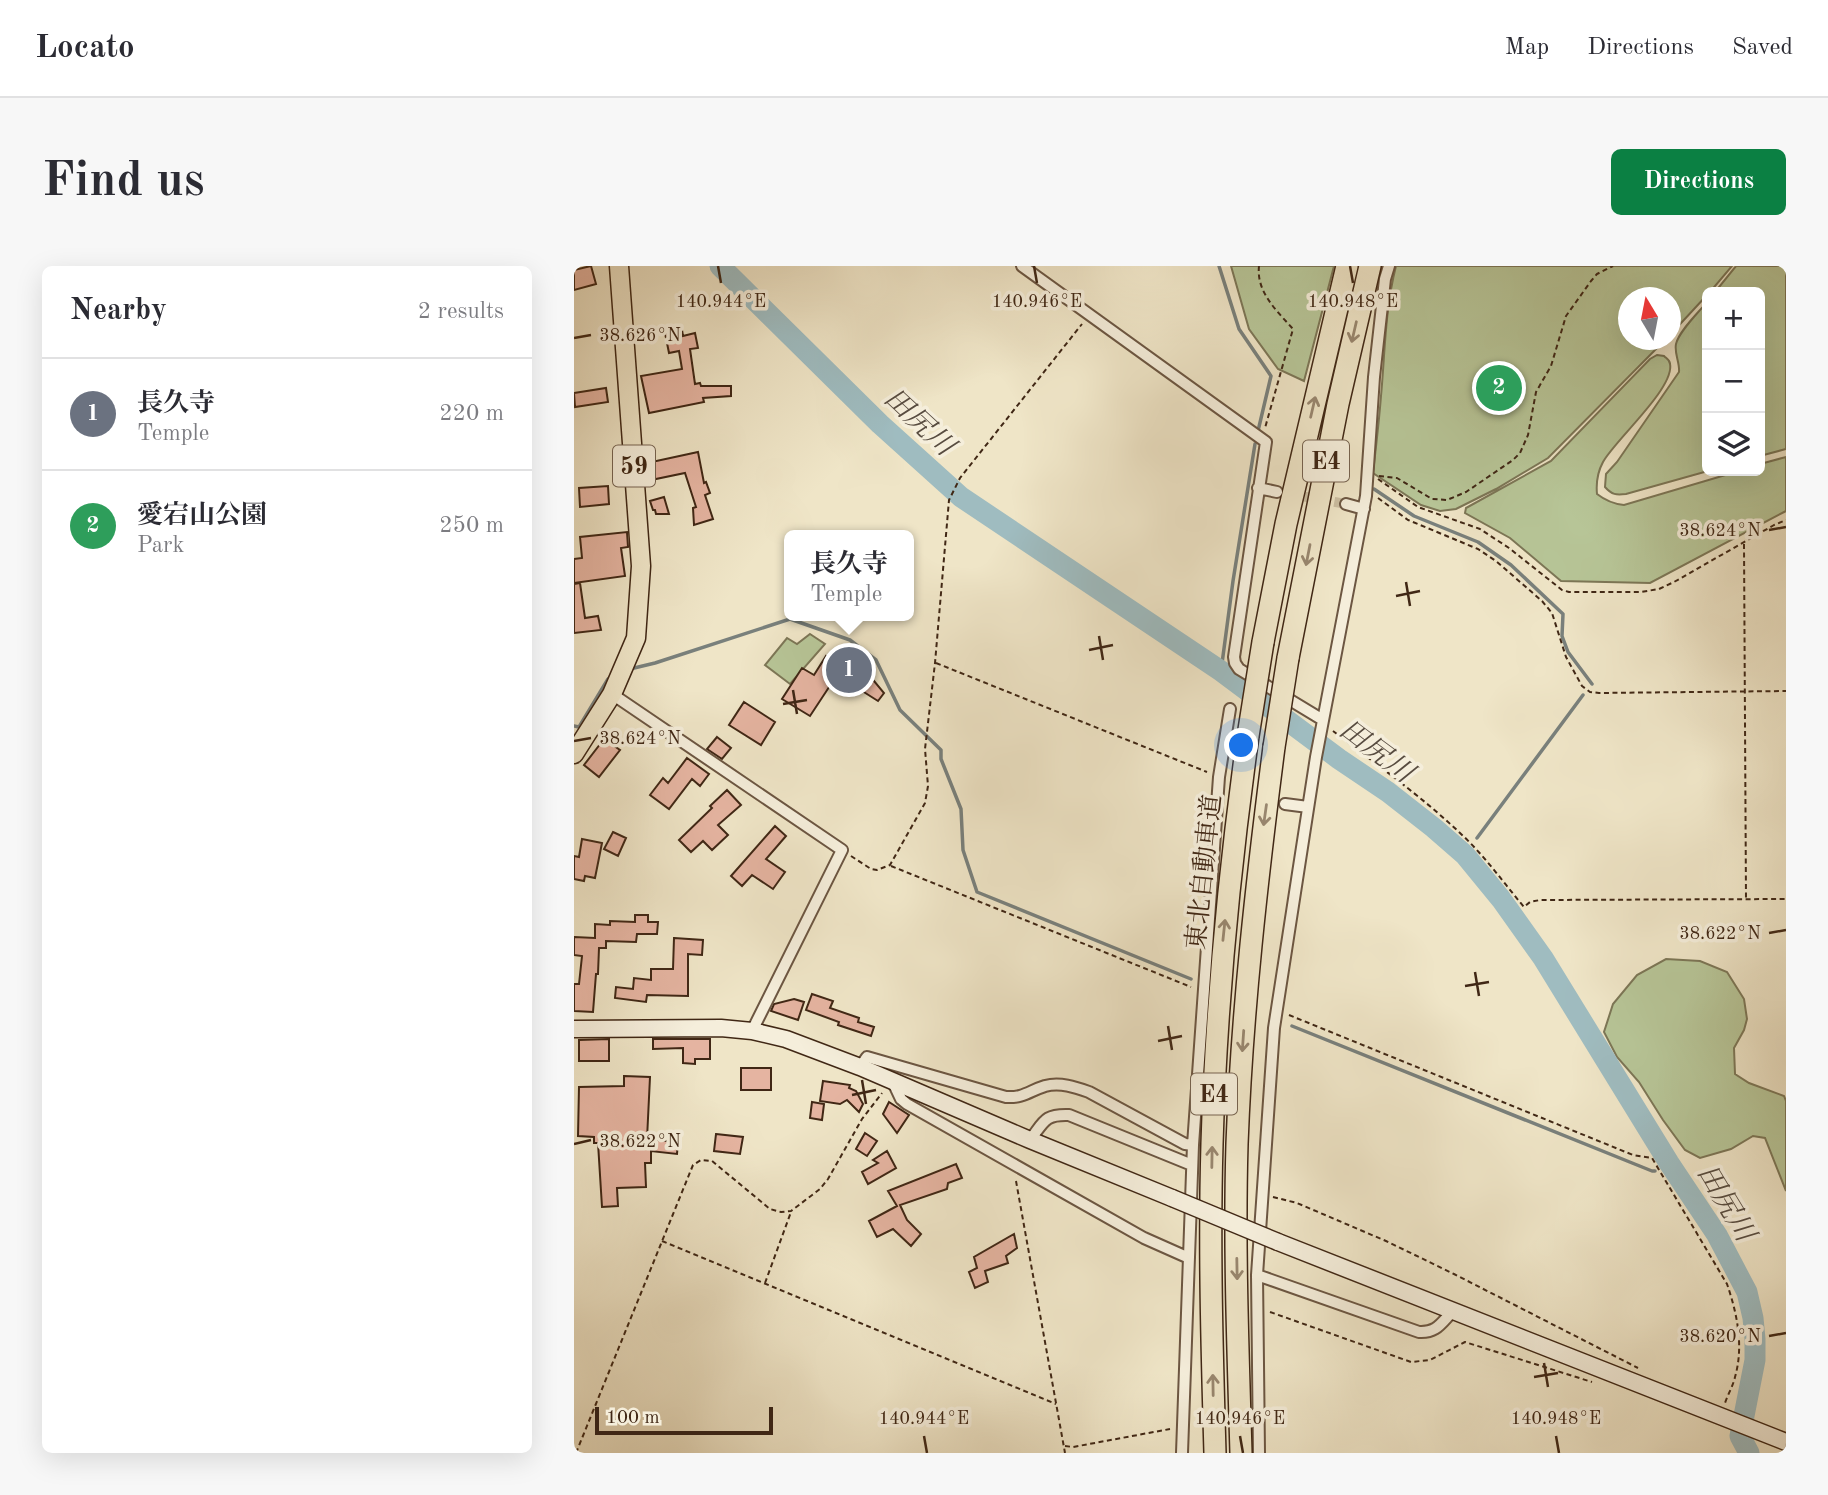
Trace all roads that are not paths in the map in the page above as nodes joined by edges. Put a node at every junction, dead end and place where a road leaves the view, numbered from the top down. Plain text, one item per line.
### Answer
1 (619, 266) edge
2 (1023, 266) edge
3 (1347, 266) edge
4 (1370, 266) edge
5 (1389, 266) edge
6 (1258, 488) junction
7 (1277, 492) tunnel mouth
8 (1346, 504) tunnel mouth
9 (1364, 509) junction
10 (615, 687) junction
11 (1230, 709) dead end
12 (1322, 724) junction
13 (574, 754) edge
14 (1218, 795) junction
15 (1232, 797) dead end
16 (1285, 804) dead end
17 (1308, 807) junction
18 (574, 1029) edge
19 (752, 1031) junction
20 (860, 1067) junction
21 (892, 1080) junction
22 (1030, 1140) junction
23 (1193, 1144) junction
24 (1192, 1165) junction
25 (1189, 1258) junction
26 (1257, 1275) junction
27 (1453, 1311) junction
28 (1786, 1442) edge
29 (1182, 1453) edge
30 (1215, 1453) edge
31 (1241, 1453) edge
32 (1259, 1453) edge

1 - 10 main road, 59
2 - 6 street
30 -> 3 highway, 東北自動車道 / E4, bridge
4 -> 31 highway, E4, bridge
5 - 9 street
6 - 7 street
6 - 12 street
8 - 9 street
9 - 12 street
10 - 13 main road, 59
10 - 19 street
11 - 14 street
12 - 17 street
14 - 15 street
14 - 23 street
16 - 17 street
17 - 26 street
18 - 19 street
19 - 20 street
20 - 21 street
20 - 23 street
21 - 22 street
21 - 25 street
22 - 24 street
22 - 27 street, bridge
23 - 24 street
24 - 25 street
25 - 29 street
26 - 27 street
26 - 32 street
27 - 28 street

